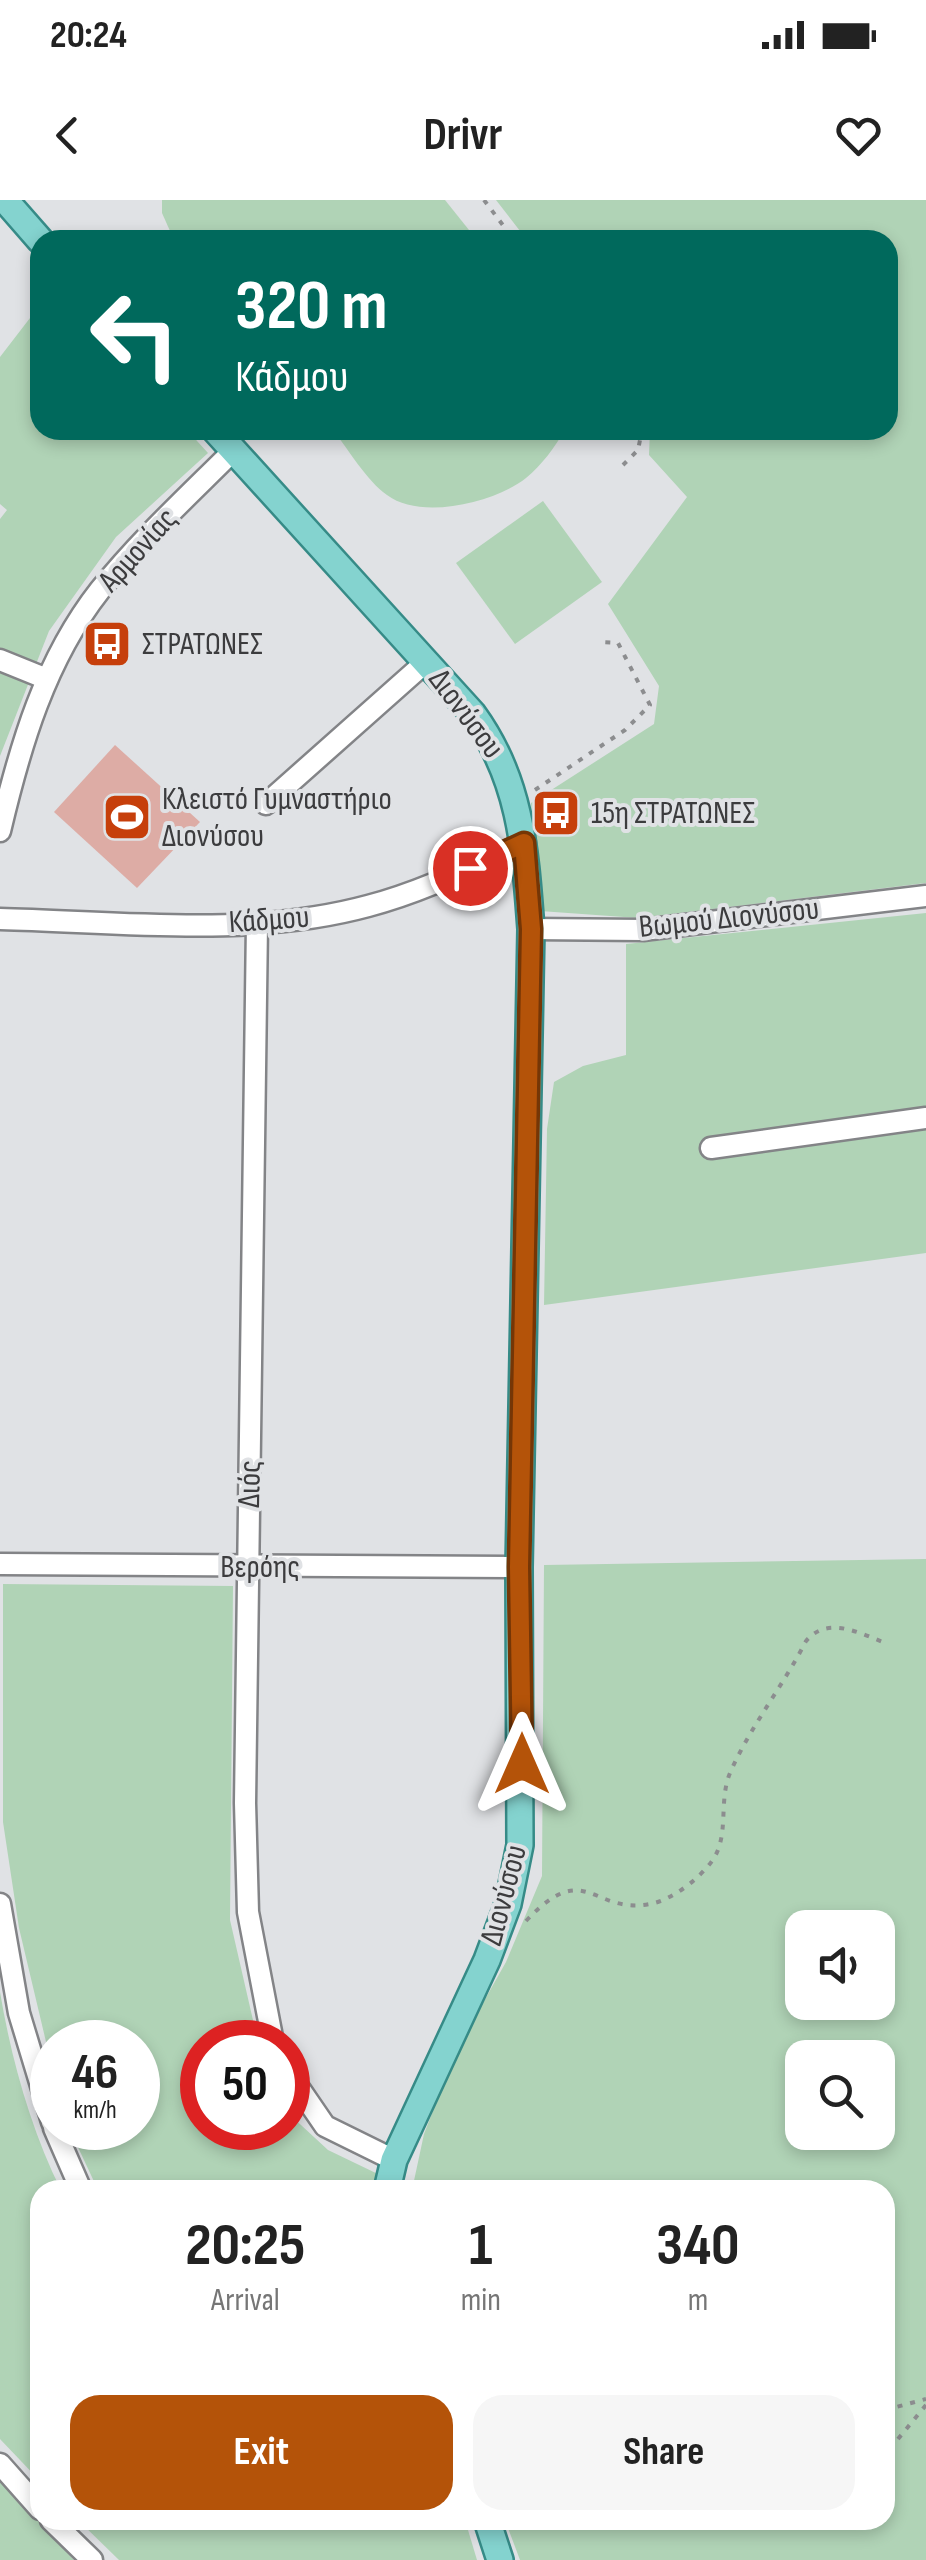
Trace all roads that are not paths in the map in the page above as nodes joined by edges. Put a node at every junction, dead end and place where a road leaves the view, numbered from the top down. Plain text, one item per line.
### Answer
1 (5, 200) edge
2 (31, 230) edge
3 (224, 440) edge
4 (234, 450) junction
5 (0, 660) edge
6 (427, 661) junction
7 (46, 679) junction
8 (266, 804) dead end
9 (0, 831) edge
10 (524, 843) junction
11 (926, 896) edge
12 (0, 920) edge
13 (257, 923) junction
14 (531, 929) junction
15 (926, 1118) edge
16 (711, 1148) dead end
17 (0, 1564) edge
18 (249, 1567) junction
19 (519, 1567) junction
20 (0, 1904) edge
21 (269, 2020) edge
22 (30, 2049) edge
23 (310, 2104) edge
24 (64, 2150) edge
25 (394, 2160) junction
26 (77, 2180) edge
27 (390, 2180) edge
28 (0, 2464) edge
29 (30, 2498) edge
30 (62, 2530) edge
31 (490, 2530) edge
32 (92, 2560) edge
33 (500, 2560) edge

1 - 2 main road
3 - 4 main road, Διονύσου
4 - 6 main road, Διονύσου
4 - 7 street, Αρμονίας
5 - 7 street
6 - 8 street
6 - 10 main road, Διονύσου
7 - 9 street, Αρμονίας
10 - 13 street, Κάδμου
10 - 14 main road, Διονύσου
11 - 14 street, Βωμού Διονύσου
12 - 13 street, Κάδμου
13 - 18 street, Διός
14 - 19 main road, Διονύσου
15 - 16 street
17 - 18 street, Βερόης
18 - 19 street, Βερόης
18 - 21 street, Διός
19 - 25 main road, Διονύσου
20 - 22 street
23 - 25 street
24 - 26 street
25 - 27 main road, Διονύσου
28 - 29 street
30 - 32 street
31 - 33 main road

